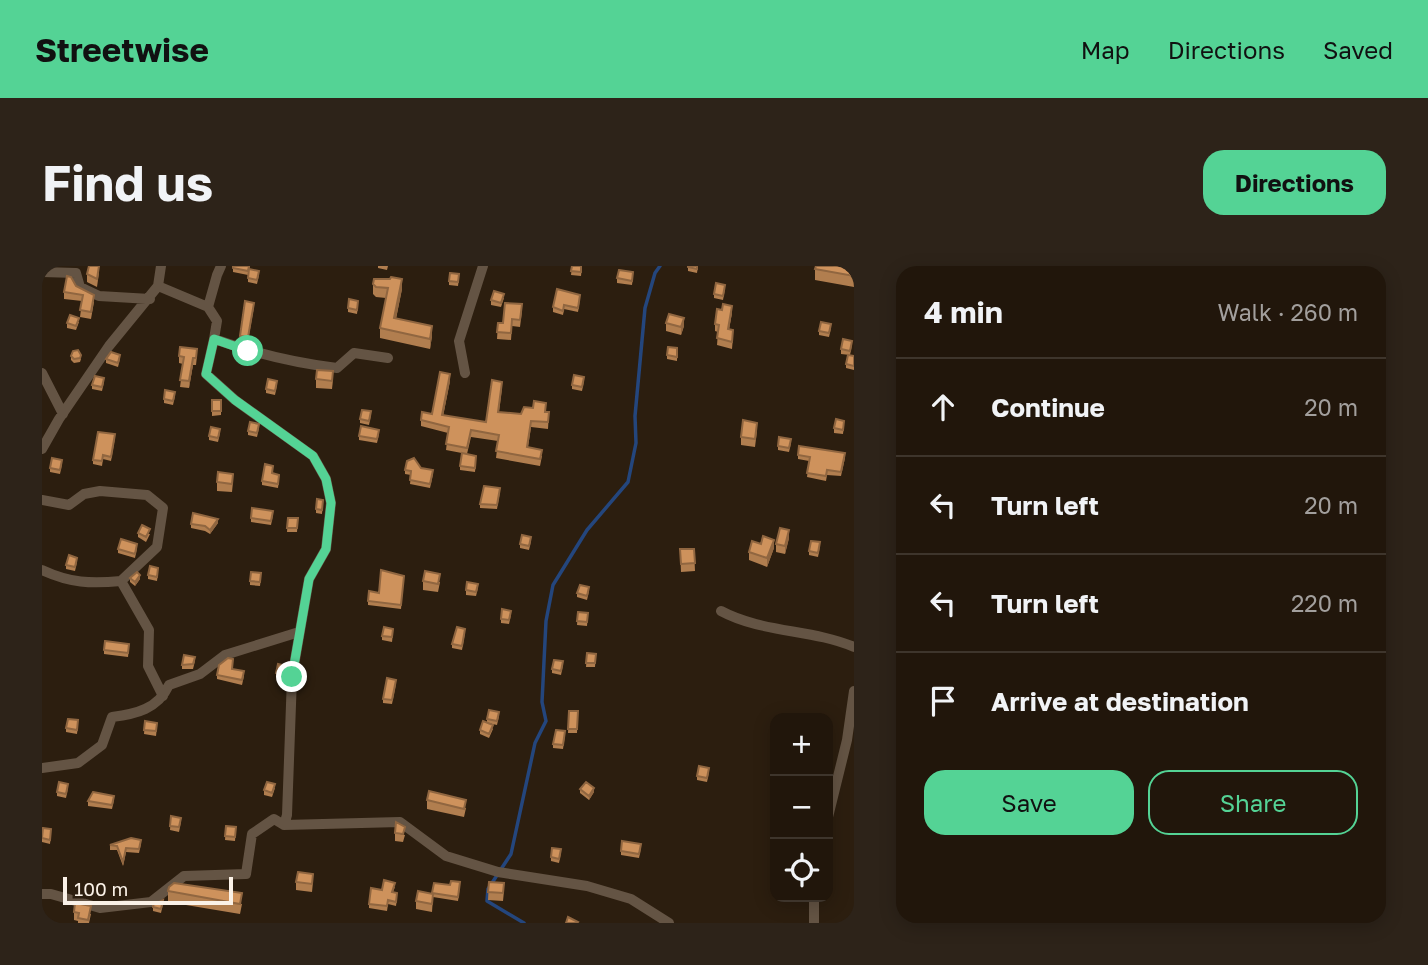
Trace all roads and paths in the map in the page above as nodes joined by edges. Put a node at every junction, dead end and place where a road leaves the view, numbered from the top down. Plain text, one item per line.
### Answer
1 (161, 266) edge
2 (221, 266) edge
3 (483, 266) edge
4 (42, 271) edge
5 (158, 286) junction
6 (150, 299) junction
7 (208, 307) junction
8 (214, 339) junction
9 (388, 358) dead end
10 (42, 373) edge
11 (466, 373) dead end
12 (63, 414) junction
13 (42, 449) edge
14 (42, 500) edge
15 (42, 570) edge
16 (121, 581) junction
17 (721, 611) dead end
18 (299, 632) junction
19 (854, 647) edge
20 (854, 691) edge
21 (163, 696) junction
22 (42, 768) edge
23 (833, 797) edge
24 (284, 825) junction
25 (42, 894) edge
26 (814, 902) edge
27 (669, 923) edge
28 (814, 923) edge

1 - 5 street
2 - 7 street
3 - 11 street
4 - 6 street
5 - 6 street
5 - 7 street
6 - 12 street
7 - 8 street
8 - 9 street
8 - 18 street
10 - 12 street
12 - 13 street
14 - 16 street
15 - 16 street
16 - 21 street
17 - 19 street
18 - 21 street
18 - 24 street
20 - 23 street
21 - 22 street
24 - 25 street
24 - 27 street
26 - 28 street

